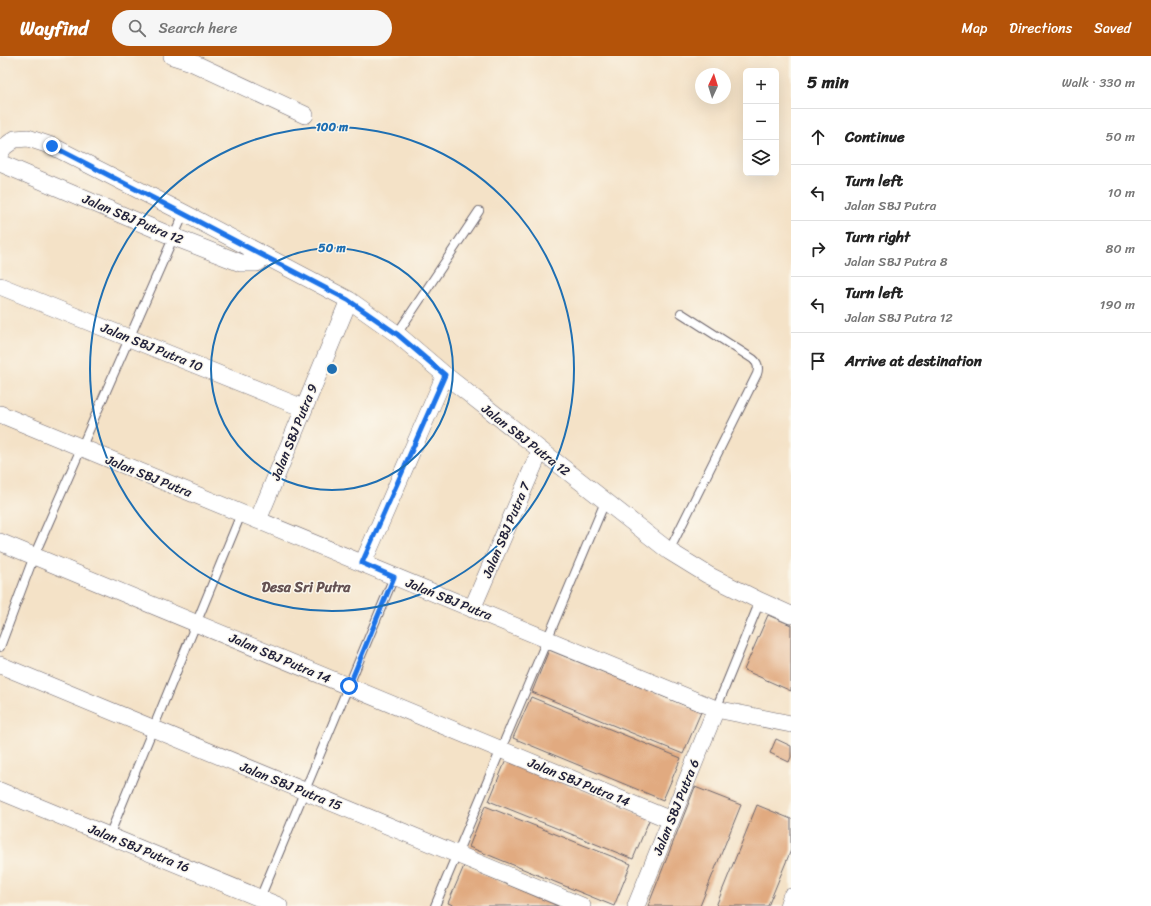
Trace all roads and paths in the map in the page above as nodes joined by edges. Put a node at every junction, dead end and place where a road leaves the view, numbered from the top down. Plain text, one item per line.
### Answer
1 (172, 56) edge
2 (304, 116) dead end
3 (0, 152) edge
4 (0, 163) edge
5 (479, 211) dead end
6 (184, 214) junction
7 (174, 237) junction
8 (266, 257) junction
9 (0, 286) edge
10 (348, 300) junction
11 (681, 313) dead end
12 (397, 334) junction
13 (130, 338) junction
14 (445, 375) junction
15 (303, 408) junction
16 (0, 414) edge
17 (81, 448) junction
18 (540, 451) junction
19 (605, 502) junction
20 (241, 514) junction
21 (258, 520) junction
22 (0, 542) edge
23 (669, 551) junction
24 (34, 556) junction
25 (362, 563) junction
26 (394, 577) junction
27 (760, 601) junction
28 (472, 609) junction
29 (791, 615) edge
30 (196, 623) junction
31 (547, 640) junction
32 (0, 647) edge
33 (0, 665) edge
34 (349, 686) junction
35 (716, 709) junction
36 (791, 724) edge
37 (153, 729) junction
38 (501, 750) junction
39 (0, 791) edge
40 (305, 791) junction
41 (671, 820) junction
42 (109, 836) junction
43 (457, 854) junction
44 (791, 897) edge
45 (260, 898) junction
46 (279, 906) edge
47 (435, 906) edge
48 (582, 906) edge
49 (636, 906) edge
50 (788, 906) edge

1 - 2 street
3 - 6 street, Jalan SBJ Putra 12
4 - 7 street, Jalan SBJ Putra 12
5 - 12 lane
6 - 7 lane
6 - 8 street, Jalan SBJ Putra 12
7 - 8 street, Jalan SBJ Putra 12
7 - 13 lane
8 - 10 street, Jalan SBJ Putra 12
9 - 13 street, Jalan SBJ Putra 10
10 - 12 street, Jalan SBJ Putra 12
10 - 15 street, Jalan SBJ Putra 9
11 - 23 lane
12 - 14 street, Jalan SBJ Putra 12
13 - 15 street, Jalan SBJ Putra 10
13 - 17 lane
14 - 18 street, Jalan SBJ Putra 12
14 - 25 street
15 - 21 street, Jalan SBJ Putra 9
16 - 17 street, Jalan SBJ Putra
17 - 20 street, Jalan SBJ Putra
17 - 24 lane
18 - 19 street, Jalan SBJ Putra 12
18 - 28 street, Jalan SBJ Putra 7
19 - 23 street, Jalan SBJ Putra 12
19 - 31 lane
20 - 21 street, Jalan SBJ Putra
20 - 30 lane
21 - 25 street, Jalan SBJ Putra
22 - 24 street, Jalan SBJ Putra 14
23 - 27 street, Jalan SBJ Putra 12
24 - 30 street, Jalan SBJ Putra 14
24 - 32 lane
25 - 26 street, Jalan SBJ Putra
26 - 28 street, Jalan SBJ Putra
26 - 34 lane
27 - 29 street, Jalan SBJ Putra 12
27 - 35 lane
28 - 31 street, Jalan SBJ Putra
30 - 34 street, Jalan SBJ Putra 14
30 - 37 lane
31 - 35 street, Jalan SBJ Putra
31 - 38 lane
33 - 37 street, Jalan SBJ Putra 15
34 - 38 street, Jalan SBJ Putra 14
34 - 40 lane
35 - 36 street, Jalan SBJ Putra
35 - 41 street, Jalan SBJ Putra 6
37 - 40 street, Jalan SBJ Putra 15
37 - 42 lane
38 - 41 street, Jalan SBJ Putra 14
38 - 43 lane
39 - 42 street, Jalan SBJ Putra 16
40 - 43 street, Jalan SBJ Putra 15
40 - 45 lane
41 - 49 street, Jalan SBJ Putra 6
42 - 45 street, Jalan SBJ Putra 16
43 - 47 lane
43 - 48 street, Jalan SBJ Putra 15
44 - 50 street
45 - 46 street, Jalan SBJ Putra 16

